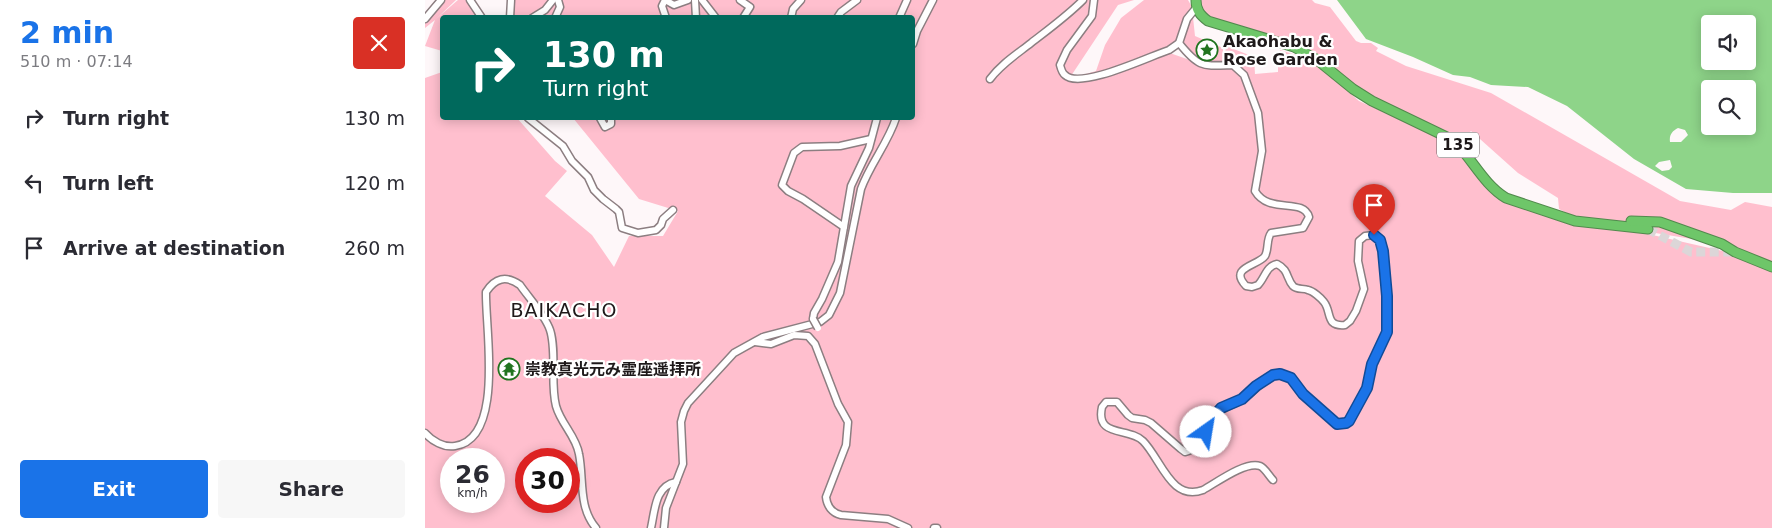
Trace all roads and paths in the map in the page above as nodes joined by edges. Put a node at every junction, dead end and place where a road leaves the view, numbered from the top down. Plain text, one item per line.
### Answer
1 (441, 0) edge
2 (470, 0) edge
3 (511, 0) edge
4 (553, 0) edge
5 (558, 0) edge
6 (665, 0) edge
7 (688, 0) edge
8 (695, 0) edge
9 (702, 0) edge
10 (740, 0) edge
11 (801, 0) edge
12 (857, 0) edge
13 (907, 0) edge
14 (933, 0) edge
15 (1083, 0) edge
16 (1094, 0) edge
17 (1196, 4) edge
18 (480, 15) edge
19 (510, 15) edge
20 (537, 15) edge
21 (556, 15) edge
22 (665, 15) edge
23 (696, 15) edge
24 (714, 15) edge
25 (745, 15) edge
26 (792, 15) edge
27 (839, 15) edge
28 (900, 15) edge
29 (425, 19) edge
30 (915, 38) edge
31 (1179, 43) junction
32 (990, 79) dead end
33 (530, 120) edge
34 (601, 120) edge
35 (612, 120) edge
36 (876, 120) edge
37 (896, 120) edge
38 (871, 140) junction
39 (673, 210) dead end
40 (1597, 224) junction
41 (844, 227) junction
42 (1648, 229) tunnel mouth
43 (1772, 267) edge
44 (818, 328) dead end
45 (754, 341) junction
46 (425, 433) edge
47 (1273, 480) dead end
48 (676, 482) junction
49 (596, 528) edge
50 (651, 528) edge
51 (664, 528) edge
52 (908, 528) edge

1 - 29 street
2 - 18 street
3 - 19 street
4 - 20 street
5 - 21 street
6 - 7 street
6 - 22 street
8 - 23 street
9 - 24 street
10 - 25 street
11 - 26 street
12 - 27 street
13 - 28 street
14 - 30 street
15 - 32 street
16 - 31 street
17 - 31 street
17 - 40 highway, 135
31 - 47 street
33 - 39 street
34 - 35 street
36 - 38 street
37 - 45 street
38 - 41 street
38 - 41 street
40 - 42 highway, 135
40 - 43 highway, 135
41 - 44 street, bridge
45 - 48 street
45 - 52 street
46 - 49 street
48 - 50 street
48 - 51 street

